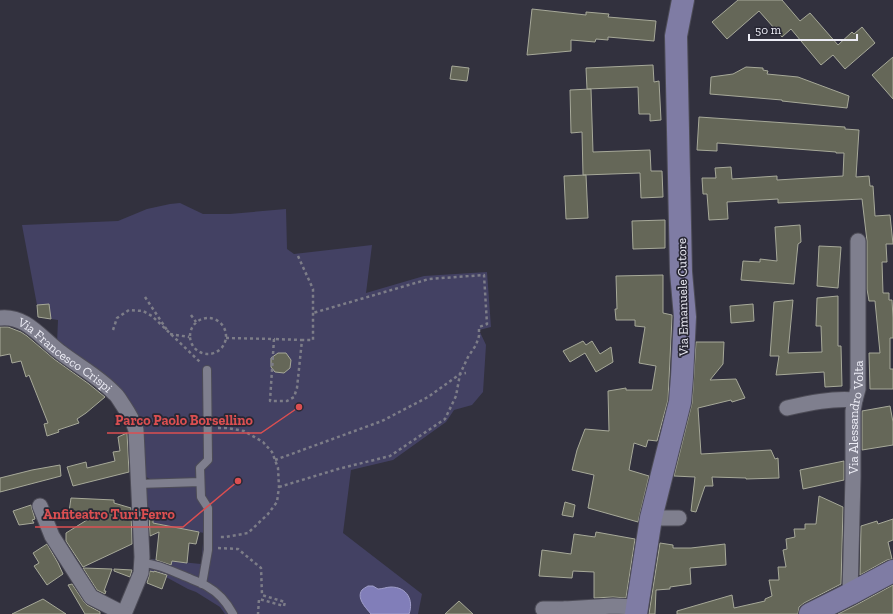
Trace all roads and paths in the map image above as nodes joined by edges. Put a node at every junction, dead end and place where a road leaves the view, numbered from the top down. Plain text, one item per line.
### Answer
1 (683, 0) edge
2 (858, 241) dead end
3 (298, 256) dead end
4 (145, 297) dead end
5 (313, 313) junction
6 (191, 316) dead end
7 (0, 318) edge
8 (196, 322) junction
9 (113, 330) dead end
10 (170, 334) junction
11 (189, 337) junction
12 (226, 338) junction
13 (274, 339) junction
14 (302, 340) junction
15 (207, 370) joint
16 (466, 373) dead end
17 (460, 374) junction
18 (855, 400) junction
19 (787, 408) dead end
20 (208, 429) junction
21 (275, 460) junction
22 (200, 482) junction
23 (138, 484) junction
24 (279, 487) junction
25 (40, 506) dead end
26 (651, 518) junction
27 (679, 518) dead end
28 (208, 537) junction
29 (208, 548) junction
30 (142, 563) junction
31 (893, 571) edge
32 (202, 584) junction
33 (850, 594) junction
34 (543, 609) dead end
35 (565, 611) edge
36 (637, 611) edge
37 (124, 614) edge
38 (233, 614) edge
39 (258, 614) edge
40 (810, 614) edge

1 - 26 street, Via Emanuele Cutore
2 - 18 street, Via Alessandro Volta
3 - 5 path
4 - 10 path
5 - 14 path
5 - 17 path
6 - 8 path
7 - 23 street, Via Francesco Crispi
8 - 11 path
8 - 12 path
9 - 10 path
10 - 11 path
10 - 15 path
11 - 12 path
12 - 13 path
13 - 14 path
13 - 14 path
15 - 20 lane
16 - 17 path
17 - 21 path
17 - 24 path
18 - 19 street
18 - 33 street, Via Alessandro Volta
20 - 21 path
20 - 22 lane
21 - 24 path
22 - 23 lane
22 - 28 lane
23 - 30 street, Via Francesco Crispi
24 - 28 path
25 - 37 street
26 - 27 street
26 - 36 street, Via Emanuele Cutore
28 - 29 lane
29 - 32 lane
29 - 39 path
30 - 32 lane
30 - 37 street, Via Francesco Crispi
31 - 33 street
32 - 38 lane
33 - 40 street
34 - 35 street
35 - 36 street

